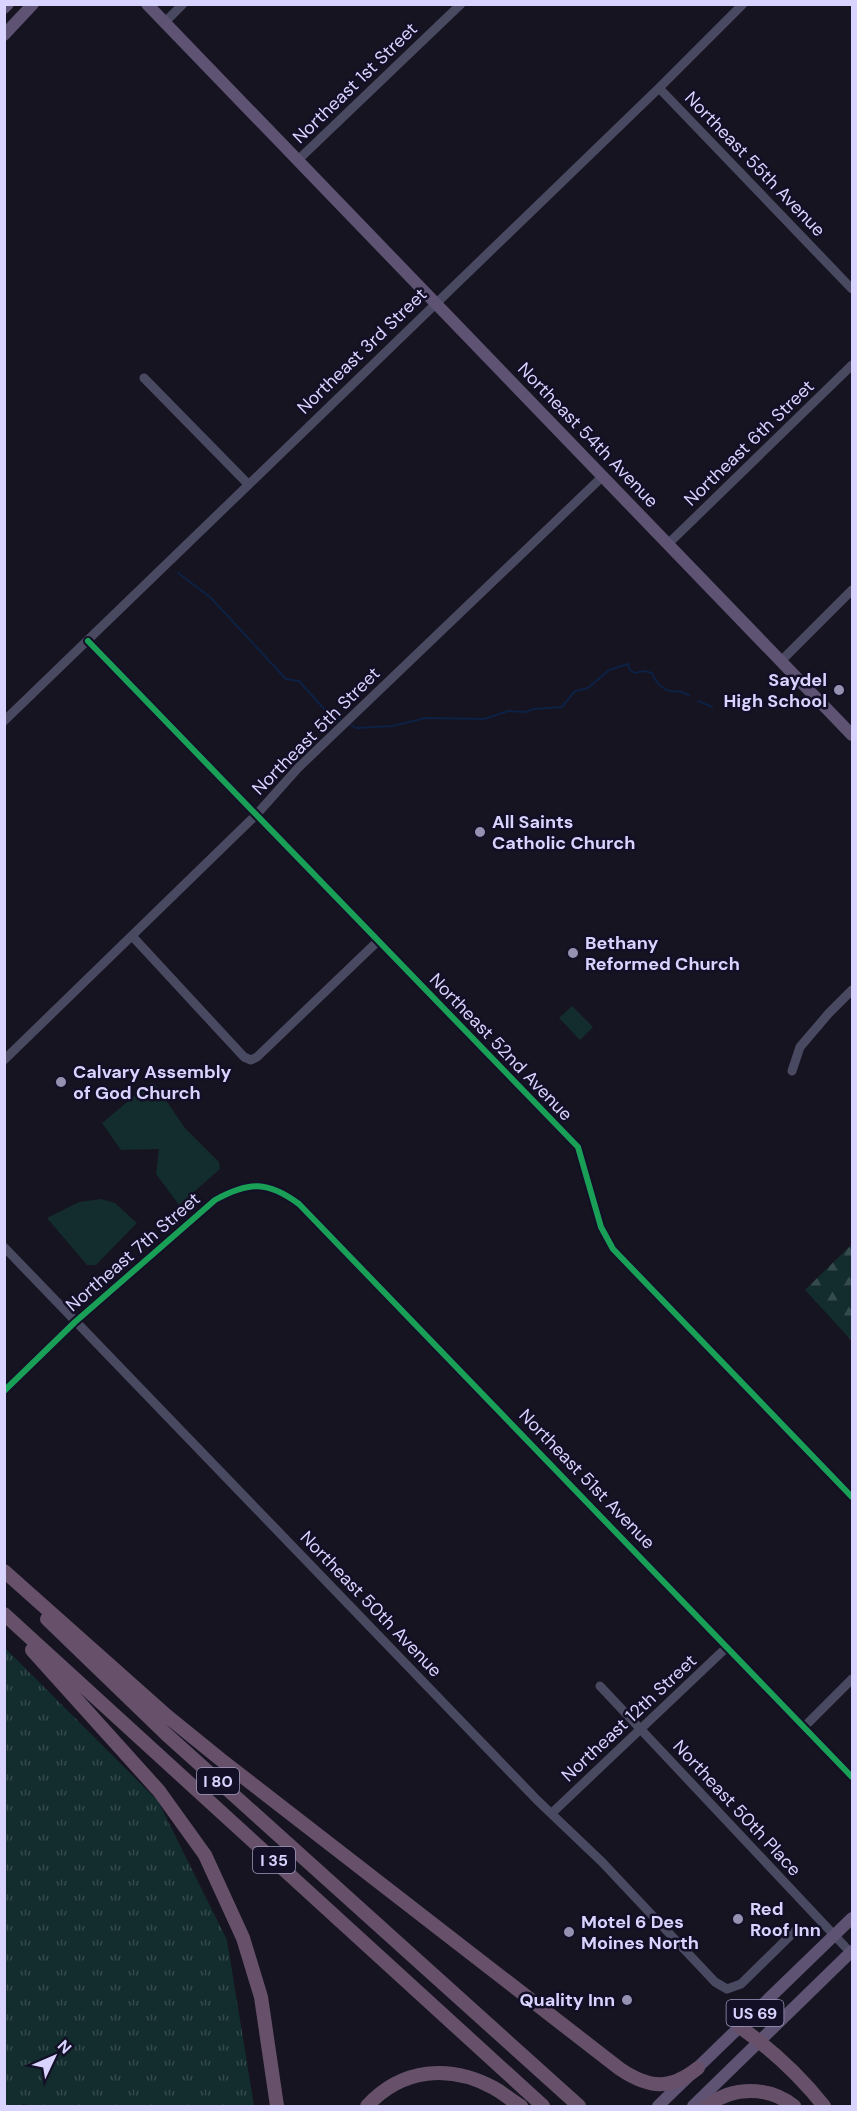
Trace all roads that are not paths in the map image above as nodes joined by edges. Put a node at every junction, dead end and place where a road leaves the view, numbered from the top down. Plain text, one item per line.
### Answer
1 (8, 4) edge
2 (33, 4) edge
3 (147, 4) edge
4 (183, 4) edge
5 (461, 4) edge
6 (743, 4) edge
7 (4, 8) edge
8 (165, 22) junction
9 (4, 35) edge
10 (659, 88) junction
11 (298, 160) junction
12 (852, 290) edge
13 (436, 302) junction
14 (852, 365) edge
15 (144, 378) dead end
16 (602, 477) junction
17 (248, 484) junction
18 (668, 544) junction
19 (852, 590) edge
20 (88, 641) junction
21 (781, 661) junction
22 (4, 721) edge
23 (852, 735) edge
24 (257, 814) junction
25 (133, 937) junction
26 (378, 941) junction
27 (852, 990) edge
28 (4, 1060) edge
29 (792, 1071) dead end
30 (299, 1204) joint
31 (4, 1247) edge
32 (75, 1322) junction
33 (4, 1391) edge
34 (852, 1497) edge
35 (4, 1573) edge
36 (4, 1614) edge
37 (4, 1620) edge
38 (727, 1647) junction
39 (852, 1679) edge
40 (600, 1686) dead end
41 (804, 1726) junction
42 (641, 1730) junction
43 (852, 1777) edge
44 (552, 1813) junction
45 (852, 1918) edge
46 (796, 1930) dead end
47 (835, 1935) junction
48 (852, 1952) edge
49 (740, 2027) junction
50 (760, 2041) junction
51 (699, 2068) junction
52 (277, 2106) edge
53 (368, 2106) edge
54 (521, 2106) edge
55 (543, 2106) edge
56 (579, 2106) edge
57 (658, 2106) edge
58 (693, 2106) edge
59 (707, 2106) edge
60 (794, 2106) edge
61 (824, 2106) edge

1 - 7 main road
2 - 9 main road
3 - 8 main road, Northeast 54th Avenue
4 - 8 street
5 - 11 street, Northeast 1st Street
6 - 10 street, Northeast 3rd Street
8 - 11 main road, Northeast 54th Avenue
10 - 12 street, Northeast 55th Avenue
10 - 13 street, Northeast 3rd Street
11 - 13 main road, Northeast 54th Avenue
13 - 16 main road, Northeast 54th Avenue
13 - 17 street, Northeast 3rd Street
14 - 18 street, Northeast 6th Street
15 - 17 street
16 - 18 main road, Northeast 54th Avenue
16 - 24 street, Northeast 5th Street
17 - 20 street, Northeast 3rd Street
18 - 21 main road, Northeast 54th Avenue
19 - 21 street
20 - 22 street, Northeast 3rd Street
20 - 24 street, Northeast 52nd Avenue
21 - 23 main road, Northeast 54th Avenue
24 - 25 street, Northeast 5th Street
24 - 26 street, Northeast 52nd Avenue
25 - 26 street
25 - 28 street, Northeast 5th Street
26 - 34 street, Northeast 52nd Avenue
27 - 29 street
30 - 32 street, Northeast 7th Street
30 - 38 street, Northeast 51st Avenue
31 - 32 street, Northeast 50th Avenue
32 - 33 street, Northeast 7th Street
32 - 44 street, Northeast 50th Avenue
35 - 51 highway
35 - 56 highway, I 80
36 - 55 highway, I 35
37 - 52 highway
38 - 41 street, Northeast 51st Avenue
38 - 42 street, Northeast 12th Street
39 - 41 street
40 - 42 street, Northeast 50th Place
41 - 43 street, Northeast 51st Avenue
42 - 44 street, Northeast 12th Street
42 - 47 street, Northeast 50th Place
44 - 46 street, Northeast 50th Avenue
45 - 47 main road, US 69
47 - 48 street, Northeast 50th Place
47 - 49 main road, US 69
48 - 50 main road, US 69
49 - 50 highway
49 - 51 main road, US 69
50 - 58 main road, US 69
50 - 61 highway
51 - 57 main road, US 69
53 - 54 highway
59 - 60 highway

